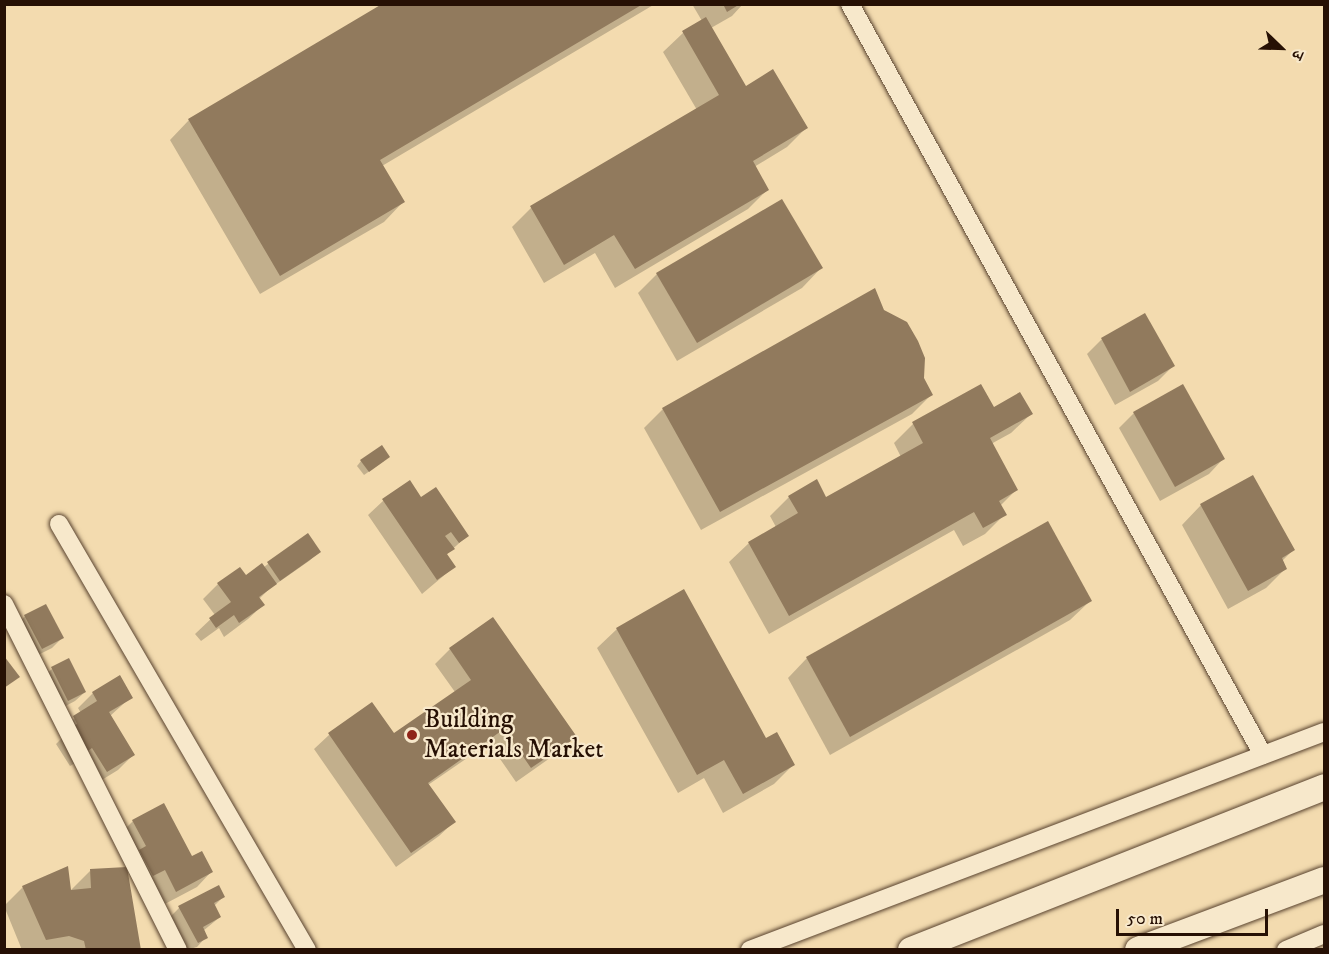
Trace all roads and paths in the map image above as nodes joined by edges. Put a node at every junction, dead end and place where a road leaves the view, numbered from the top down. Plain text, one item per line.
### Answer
1 (850, 4) edge
2 (59, 524) dead end
3 (4, 604) edge
4 (1324, 732) edge
5 (1263, 755) junction
6 (1324, 787) edge
7 (1324, 880) edge
8 (1324, 934) edge
9 (178, 950) edge
10 (307, 950) edge
11 (750, 950) edge
12 (911, 950) edge
13 (1138, 950) edge
14 (1286, 950) edge

1 - 5 street
2 - 10 street
3 - 9 street
4 - 5 street
5 - 11 street
6 - 12 main road
7 - 13 main road
8 - 14 street

